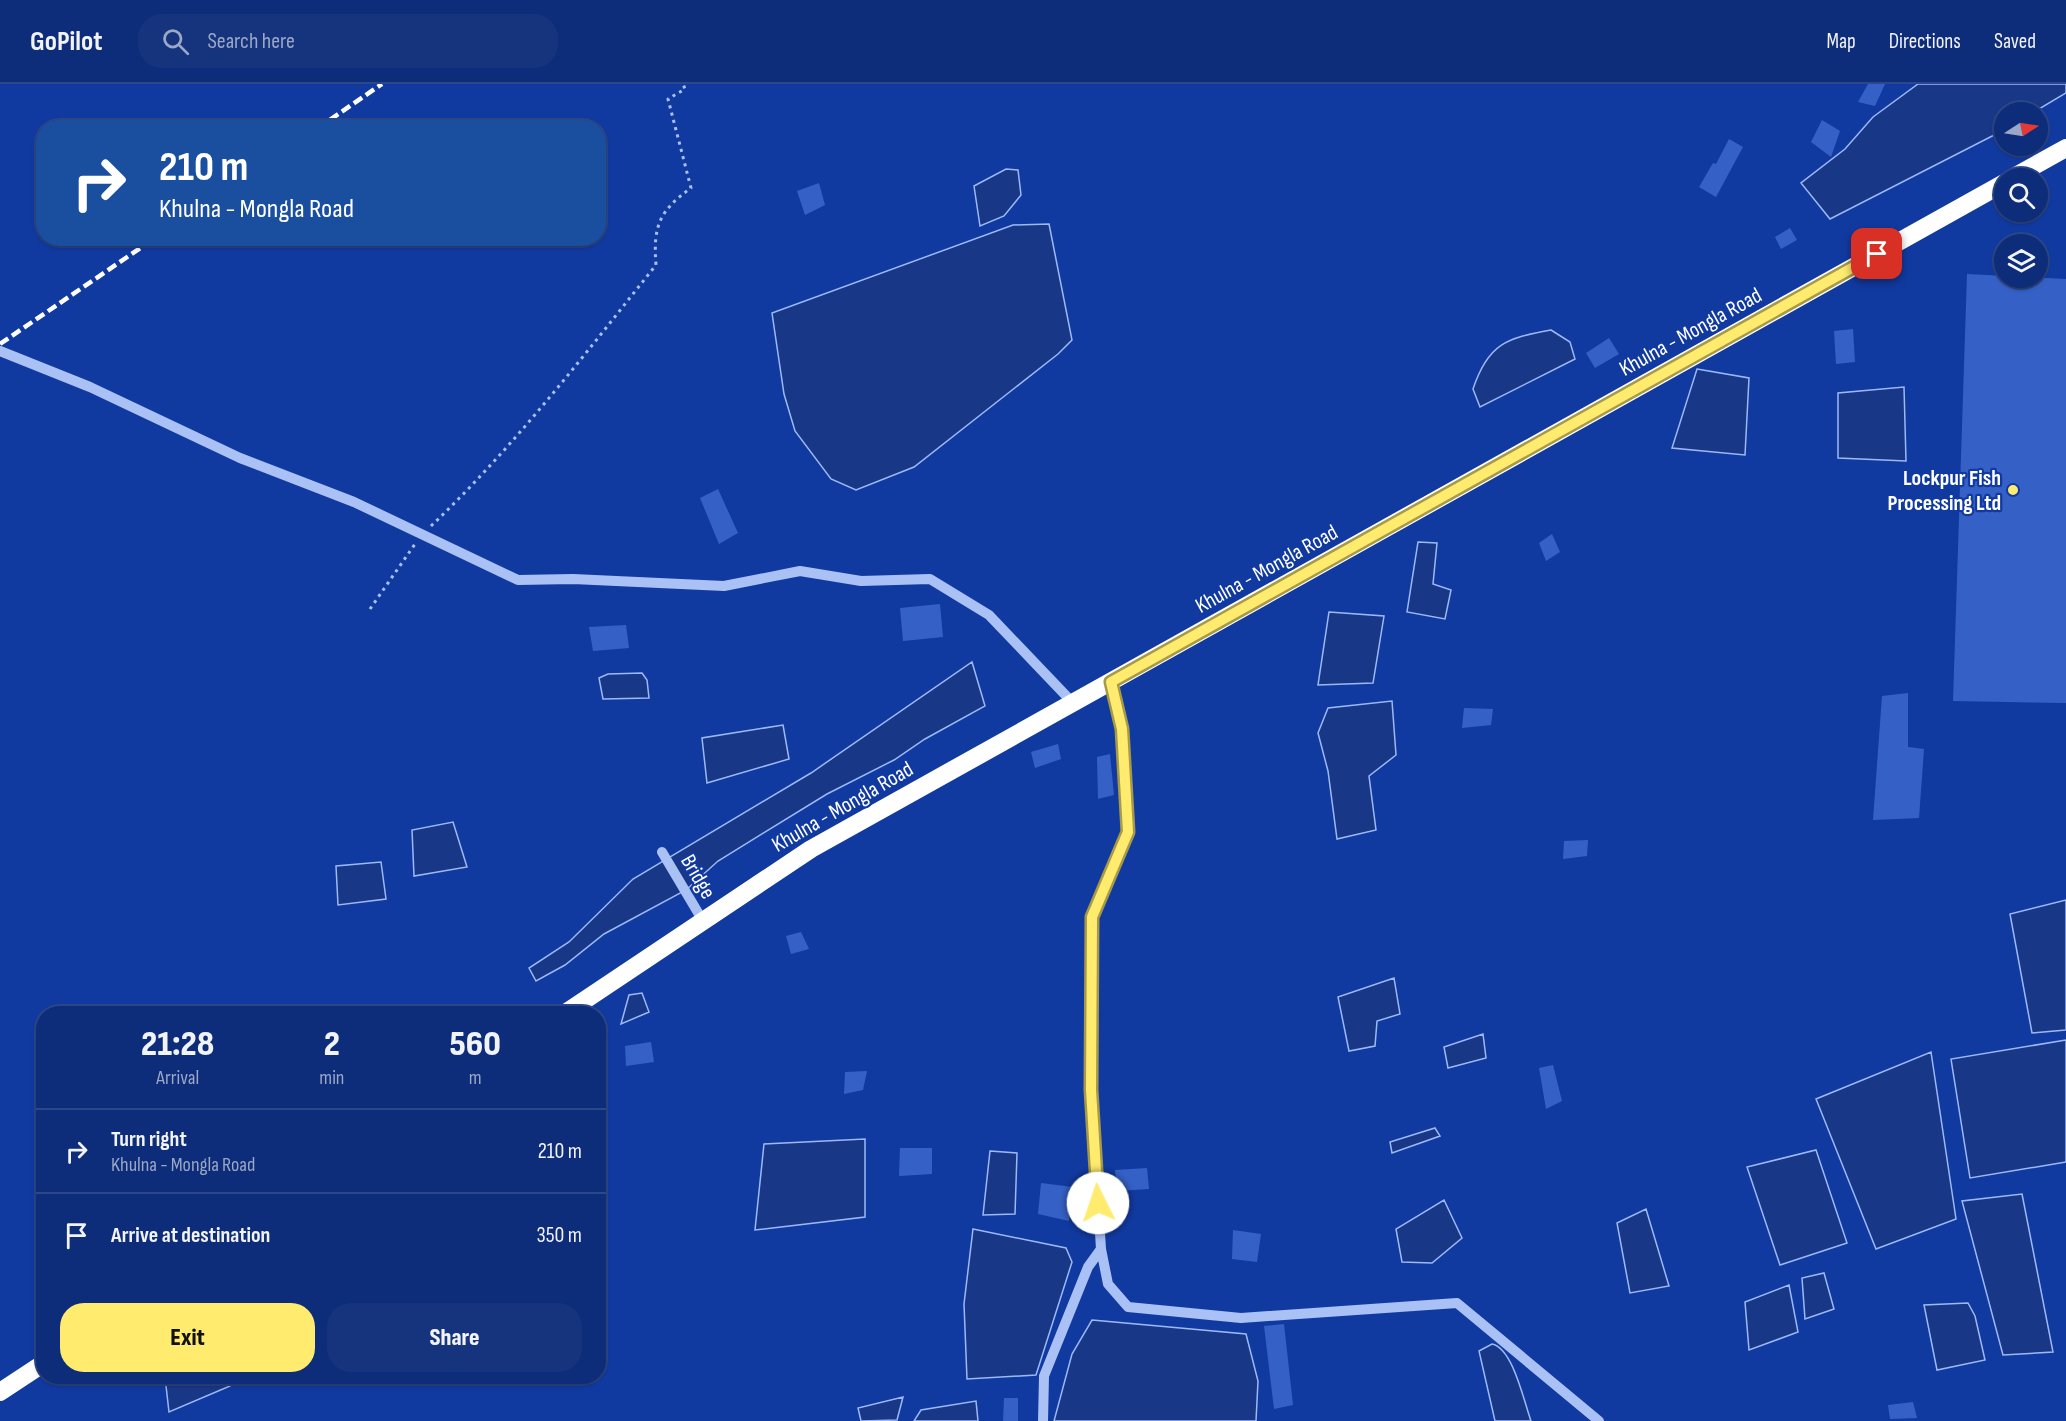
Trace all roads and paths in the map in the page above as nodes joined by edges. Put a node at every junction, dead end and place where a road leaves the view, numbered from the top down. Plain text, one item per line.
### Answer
1 (683, 84) edge
2 (2066, 148) edge
3 (2030, 168) edge
4 (1994, 189) edge
5 (0, 351) edge
6 (420, 536) junction
7 (370, 609) dead end
8 (1111, 682) junction
9 (1073, 703) junction
10 (662, 852) dead end
11 (703, 921) junction
12 (576, 1006) edge
13 (1101, 1249) junction
14 (36, 1368) edge
15 (0, 1392) edge
16 (1043, 1421) edge
17 (1599, 1421) edge

1 - 6 path
2 - 3 highway
4 - 8 highway, Khulna - Mongla Road
5 - 6 street
6 - 7 path
6 - 9 street
8 - 9 highway, Khulna - Mongla Road
8 - 13 street
9 - 11 highway, Khulna - Mongla Road
10 - 11 street, Bridge
11 - 12 highway, Khulna - Mongla Road
13 - 16 street
13 - 17 street
14 - 15 highway

